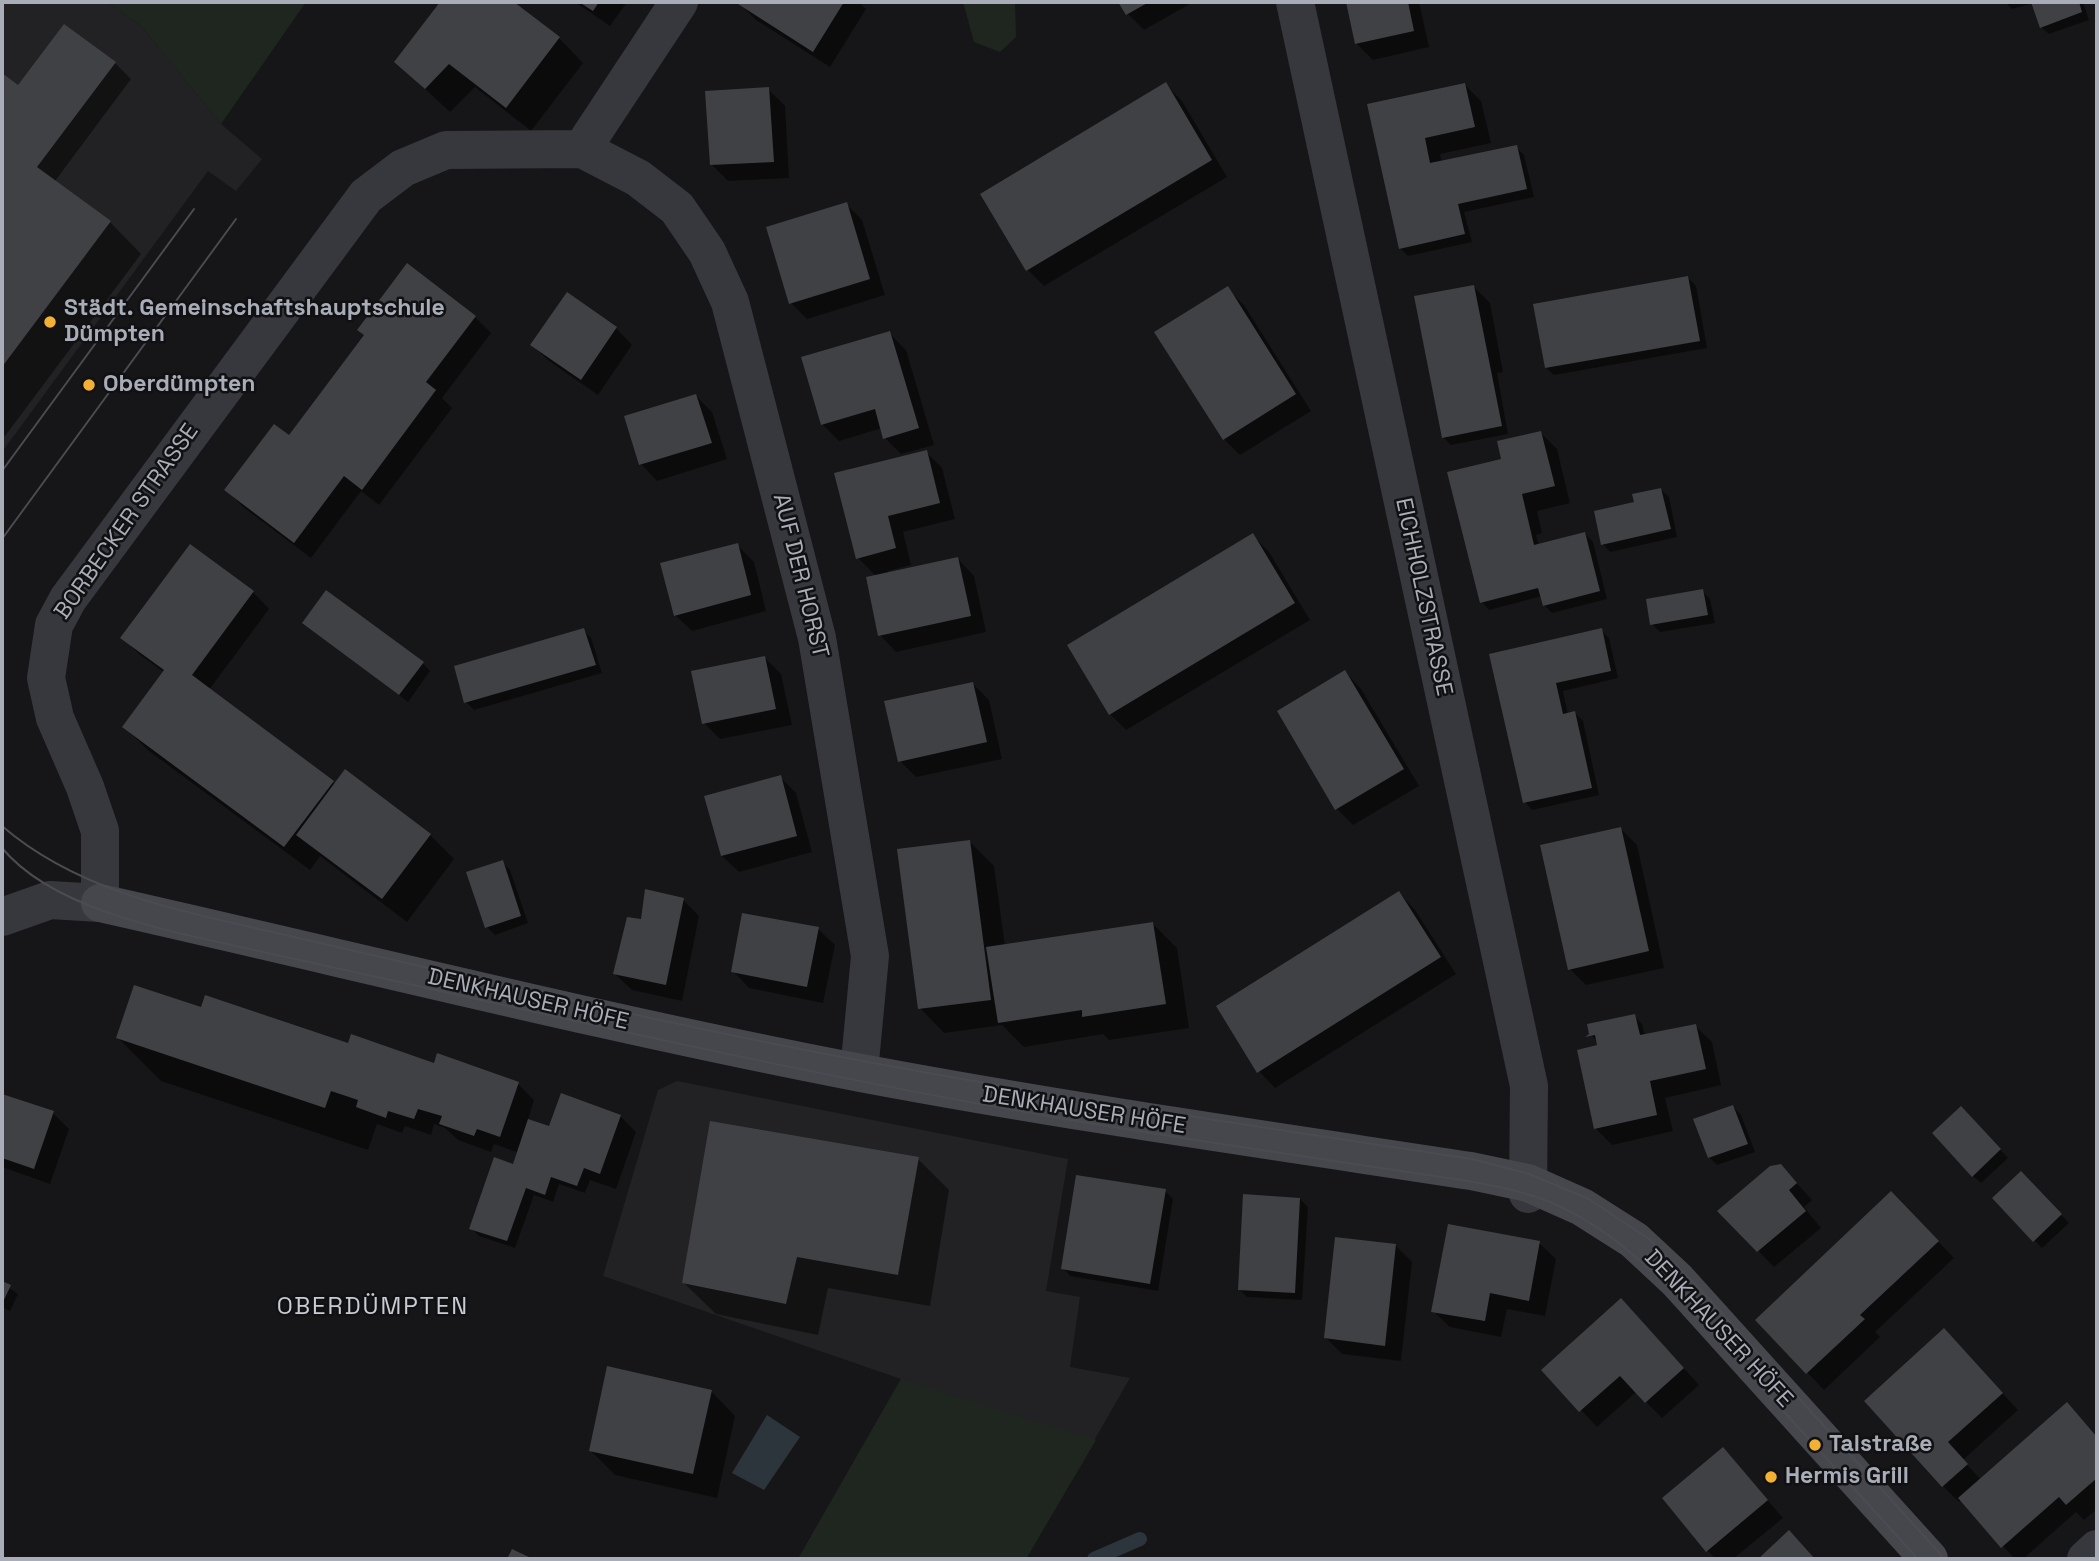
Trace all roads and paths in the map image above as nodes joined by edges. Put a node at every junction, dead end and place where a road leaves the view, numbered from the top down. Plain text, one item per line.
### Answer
1 (679, 2) edge
2 (1295, 2) edge
3 (582, 149) junction
4 (100, 902) junction
5 (2, 917) edge
6 (859, 1072) junction
7 (1528, 1189) junction
8 (2097, 1549) edge
9 (1929, 1559) edge
10 (2086, 1559) edge

1 - 3 street
2 - 7 street, EICHHOLZSTRASSE
3 - 4 street, BORBECKER STRASSE
3 - 6 street, AUF DER HORST
4 - 5 street
4 - 6 street, DENKHAUSER HÖFE
6 - 7 street, DENKHAUSER HÖFE
7 - 9 street, DENKHAUSER HÖFE
8 - 10 street

